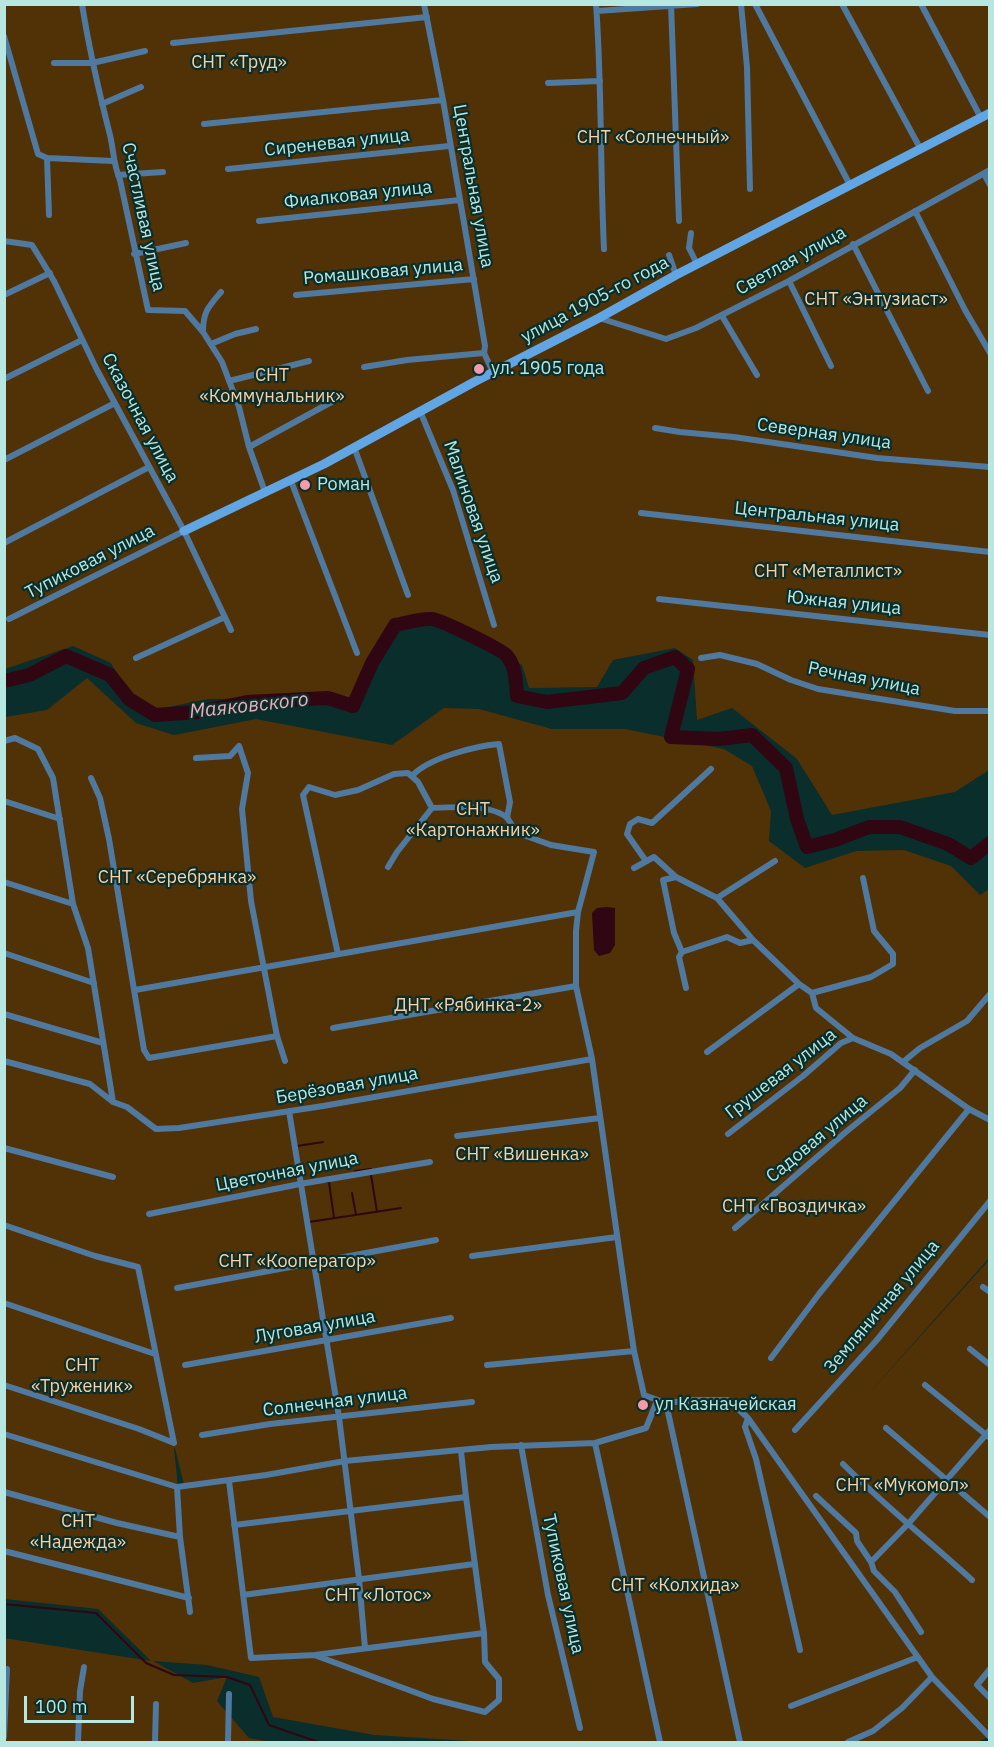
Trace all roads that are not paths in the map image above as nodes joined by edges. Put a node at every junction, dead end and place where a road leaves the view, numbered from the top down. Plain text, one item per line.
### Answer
1 (82, 4) edge
2 (424, 4) edge
3 (697, 4) edge
4 (741, 4) edge
5 (754, 4) edge
6 (842, 4) edge
7 (921, 4) edge
8 (671, 5) edge
9 (596, 8) edge
10 (427, 16) junction
11 (4, 36) edge
12 (173, 43) dead end
13 (145, 51) dead end
14 (54, 63) dead end
15 (92, 63) junction
16 (600, 81) junction
17 (548, 83) dead end
18 (141, 87) dead end
19 (443, 100) junction
20 (102, 104) junction
21 (985, 115) edge
22 (204, 124) dead end
23 (449, 146) junction
24 (920, 148) junction
25 (47, 158) junction
26 (113, 161) junction
27 (228, 169) dead end
28 (163, 172) dead end
29 (987, 172) edge
30 (118, 175) junction
31 (850, 185) junction
32 (990, 185) edge
33 (750, 189) dead end
34 (460, 200) junction
35 (915, 211) junction
36 (50, 215) dead end
37 (259, 221) dead end
38 (679, 222) dead end
39 (692, 233) dead end
40 (4, 241) edge
41 (186, 243) dead end
42 (853, 244) junction
43 (604, 249) dead end
44 (134, 254) junction
45 (669, 255) dead end
46 (697, 264) junction
47 (50, 273) junction
48 (676, 275) junction
49 (474, 279) junction
50 (789, 281) junction
51 (221, 292) dead end
52 (4, 295) edge
53 (296, 295) dead end
54 (722, 316) junction
55 (599, 318) junction
56 (256, 329) dead end
57 (203, 332) junction
58 (82, 340) junction
59 (211, 344) junction
60 (990, 352) edge
61 (484, 353) junction
62 (309, 361) dead end
63 (831, 366) dead end
64 (364, 368) dead end
65 (493, 372) junction
66 (757, 375) dead end
67 (4, 379) edge
68 (229, 381) junction
69 (928, 391) dead end
70 (337, 399) dead end
71 (115, 403) junction
72 (420, 411) junction
73 (655, 428) dead end
74 (249, 447) junction
75 (354, 447) junction
76 (4, 460) edge
77 (149, 467) junction
78 (990, 467) edge
79 (291, 481) junction
80 (265, 492) junction
81 (641, 513) dead end
82 (184, 531) junction
83 (4, 543) edge
84 (990, 552) edge
85 (408, 595) dead end
86 (659, 599) dead end
87 (225, 617) junction
88 (9, 619) dead end
89 (494, 625) dead end
90 (231, 630) dead end
91 (990, 634) edge
92 (357, 653) dead end
93 (136, 658) dead end
94 (701, 658) dead end
95 (990, 711) edge
96 (4, 741) edge
97 (196, 758) dead end
98 (711, 769) dead end
99 (412, 776) junction
100 (91, 778) dead end
101 (4, 801) edge
102 (432, 808) junction
103 (507, 818) junction
104 (60, 819) junction
105 (646, 861) junction
106 (775, 861) dead end
107 (388, 867) dead end
108 (634, 868) dead end
109 (676, 877) junction
110 (863, 878) dead end
111 (4, 882) edge
112 (717, 898) junction
113 (73, 904) junction
114 (578, 912) junction
115 (753, 940) junction
116 (4, 952) edge
117 (682, 952) junction
118 (338, 954) junction
119 (264, 968) junction
120 (94, 983) junction
121 (799, 984) junction
122 (576, 986) junction
123 (686, 988) dead end
124 (135, 990) junction
125 (813, 993) junction
126 (990, 994) edge
127 (4, 1014) edge
128 (333, 1028) dead end
129 (277, 1036) junction
130 (853, 1038) junction
131 (104, 1043) junction
132 (707, 1052) dead end
133 (592, 1059) junction
134 (4, 1061) edge
135 (285, 1061) dead end
136 (903, 1062) junction
137 (915, 1070) junction
138 (113, 1102) junction
139 (969, 1109) junction
140 (289, 1111) junction
141 (600, 1118) junction
142 (990, 1120) edge
143 (728, 1134) dead end
144 (458, 1136) dead end
145 (4, 1148) edge
146 (430, 1162) dead end
147 (112, 1177) dead end
148 (300, 1184) junction
149 (990, 1201) edge
150 (149, 1214) dead end
151 (4, 1226) edge
152 (735, 1228) dead end
153 (617, 1237) junction
154 (436, 1240) dead end
155 (472, 1256) dead end
156 (313, 1263) junction
157 (983, 1287) dead end
158 (177, 1288) dead end
159 (990, 1292) edge
160 (4, 1303) edge
161 (451, 1318) dead end
162 (326, 1340) junction
163 (970, 1349) dead end
164 (634, 1351) junction
165 (155, 1354) junction
166 (771, 1358) dead end
167 (185, 1365) dead end
168 (487, 1365) dead end
169 (990, 1365) edge
170 (4, 1385) edge
171 (925, 1385) dead end
172 (657, 1401) junction
173 (472, 1402) dead end
174 (666, 1403) junction
175 (339, 1417) junction
176 (748, 1418) junction
177 (886, 1428) dead end
178 (795, 1430) dead end
179 (4, 1434) edge
180 (202, 1435) dead end
181 (988, 1435) edge
182 (596, 1443) junction
183 (521, 1445) junction
184 (461, 1451) junction
185 (345, 1461) junction
186 (843, 1464) dead end
187 (229, 1480) junction
188 (947, 1480) junction
189 (177, 1487) junction
190 (4, 1492) edge
191 (816, 1496) dead end
192 (466, 1497) junction
193 (350, 1510) junction
194 (990, 1517) edge
195 (234, 1524) junction
196 (908, 1524) junction
197 (180, 1537) junction
198 (4, 1551) edge
199 (871, 1562) junction
200 (474, 1563) junction
201 (359, 1579) junction
202 (972, 1580) dead end
203 (243, 1595) junction
204 (189, 1598) junction
205 (190, 1612) dead end
206 (921, 1632) dead end
207 (484, 1633) junction
208 (365, 1648) junction
209 (800, 1650) dead end
210 (315, 1655) junction
211 (918, 1657) junction
212 (84, 1667) dead end
213 (7, 1669) dead end
214 (990, 1669) edge
215 (932, 1677) junction
216 (229, 1694) dead end
217 (990, 1698) edge
218 (156, 1704) dead end
219 (791, 1706) dead end
220 (5, 1720) edge
221 (580, 1728) dead end
222 (4, 1737) edge
223 (990, 1737) edge
224 (78, 1743) edge
225 (155, 1743) edge
226 (228, 1743) edge
227 (660, 1743) edge
228 (740, 1743) edge
229 (848, 1743) edge

1 - 15 street, Счастливая улица
2 - 10 street, Центральная улица
3 - 8 street
4 - 33 street
5 - 31 street
6 - 24 street
7 - 21 street
8 - 9 street
8 - 38 street
9 - 16 street
10 - 12 street
10 - 19 street, Центральная улица
11 - 25 street
13 - 15 street
14 - 15 street
15 - 20 street, Счастливая улица
16 - 17 street
16 - 43 street
18 - 20 street
19 - 22 street
19 - 23 street, Центральная улица
20 - 26 street, Счастливая улица
21 - 24 street, улица 1905-го года
23 - 27 street, Сиреневая улица
23 - 34 street, Центральная улица
24 - 31 street, улица 1905-го года
25 - 26 street
25 - 36 street
26 - 30 street, Счастливая улица
28 - 30 street
29 - 32 street
29 - 35 street, Светлая улица
30 - 44 street, Счастливая улица
31 - 46 street, улица 1905-го года
34 - 37 street, Фиалковая улица
34 - 49 street, Центральная улица
35 - 42 street, Светлая улица
35 - 60 street
39 - 46 street
40 - 47 street, Сказочная улица
41 - 44 street
42 - 50 street, Светлая улица
42 - 69 street
44 - 57 street, Счастливая улица
45 - 48 street
46 - 48 street, улица 1905-го года
47 - 52 street
47 - 58 street, Сказочная улица
48 - 55 street, улица 1905-го года
49 - 53 street, Ромашковая улица
49 - 61 street, Центральная улица
50 - 54 street, Светлая улица
50 - 63 street
51 - 57 street
54 - 55 street, Светлая улица
54 - 66 street
55 - 65 street, улица 1905-го года
56 - 59 street
57 - 59 street, Счастливая улица
58 - 67 street
58 - 71 street, Сказочная улица
59 - 68 street, Счастливая улица
61 - 64 street
61 - 65 street, Центральная улица
62 - 68 street
65 - 72 street, улица 1905-го года
68 - 74 street, Счастливая улица
70 - 74 street
71 - 76 street
71 - 77 street, Сказочная улица
72 - 75 street, улица 1905-го года
72 - 89 street, Малиновая улица
73 - 78 street, Северная улица
74 - 80 street, Счастливая улица
75 - 79 street, улица 1905-го года
75 - 85 street
77 - 82 street, Сказочная улица
77 - 83 street
79 - 80 street, улица 1905-го года
79 - 92 street
80 - 82 street, улица 1905-го года
81 - 84 street, Центральная улица
82 - 87 street, Сказочная улица
82 - 88 street, Тупиковая улица
86 - 91 street, Южная улица
87 - 90 street, Сказочная улица
87 - 93 street
94 - 95 street, Речная улица
96 - 104 street
97 - 119 street
98 - 105 street
99 - 102 street
99 - 103 street
99 - 118 street
100 - 124 street
101 - 104 street
102 - 103 street
102 - 107 street
103 - 114 street
104 - 113 street
105 - 108 street
105 - 109 street
106 - 112 street
109 - 112 street
109 - 117 street
110 - 125 street
111 - 113 street
112 - 115 street
113 - 120 street
114 - 118 street
114 - 122 street
115 - 117 street
115 - 121 street
116 - 120 street
117 - 123 street
118 - 119 street
119 - 124 street
119 - 129 street
120 - 131 street
121 - 125 street
121 - 132 street
122 - 128 street
122 - 133 street
124 - 129 street
125 - 130 street
126 - 136 street
127 - 131 street
129 - 135 street
130 - 136 street
130 - 143 street, Грушевая улица
131 - 138 street
133 - 140 street, Берёзовая улица
133 - 141 street
134 - 138 street, Берёзовая улица
136 - 137 street
137 - 139 street
137 - 152 street, Садовая улица
138 - 140 street, Берёзовая улица
139 - 142 street
139 - 166 street
140 - 148 street
141 - 144 street
141 - 153 street
145 - 147 street
146 - 148 street, Цветочная улица
148 - 150 street, Цветочная улица
148 - 156 street
149 - 178 street, Земляничная улица
151 - 165 street
153 - 155 street
153 - 164 street
154 - 156 street
156 - 158 street
156 - 162 street
157 - 159 street
160 - 165 street
161 - 162 street, Луговая улица
162 - 167 street, Луговая улица
162 - 175 street
163 - 169 street
164 - 168 street
164 - 172 street
165 - 170 street
171 - 181 street
172 - 174 street
172 - 182 street
173 - 175 street, Солнечная улица
174 - 176 street
174 - 228 street
175 - 180 street, Солнечная улица
175 - 185 street
176 - 209 street
176 - 211 street
177 - 188 street
179 - 189 street
181 - 188 street
182 - 183 street
182 - 227 street
183 - 184 street
183 - 221 street, Тупиковая улица
184 - 185 street
184 - 192 street
185 - 187 street
185 - 193 street
186 - 196 street
187 - 189 street
187 - 195 street
188 - 194 street
188 - 196 street
189 - 197 street
190 - 197 street
191 - 199 street
192 - 193 street
192 - 200 street
193 - 195 street
193 - 201 street
195 - 203 street
196 - 199 street
196 - 202 street
197 - 204 street
198 - 204 street
199 - 206 street
200 - 201 street
200 - 207 street
201 - 203 street
201 - 208 street
203 - 210 street
204 - 205 street
207 - 208 street
207 - 210 street
208 - 210 street
211 - 215 street
211 - 219 street
212 - 224 street
213 - 220 street
214 - 217 street
215 - 223 street
215 - 229 street
216 - 226 street
218 - 225 street
220 - 222 street

